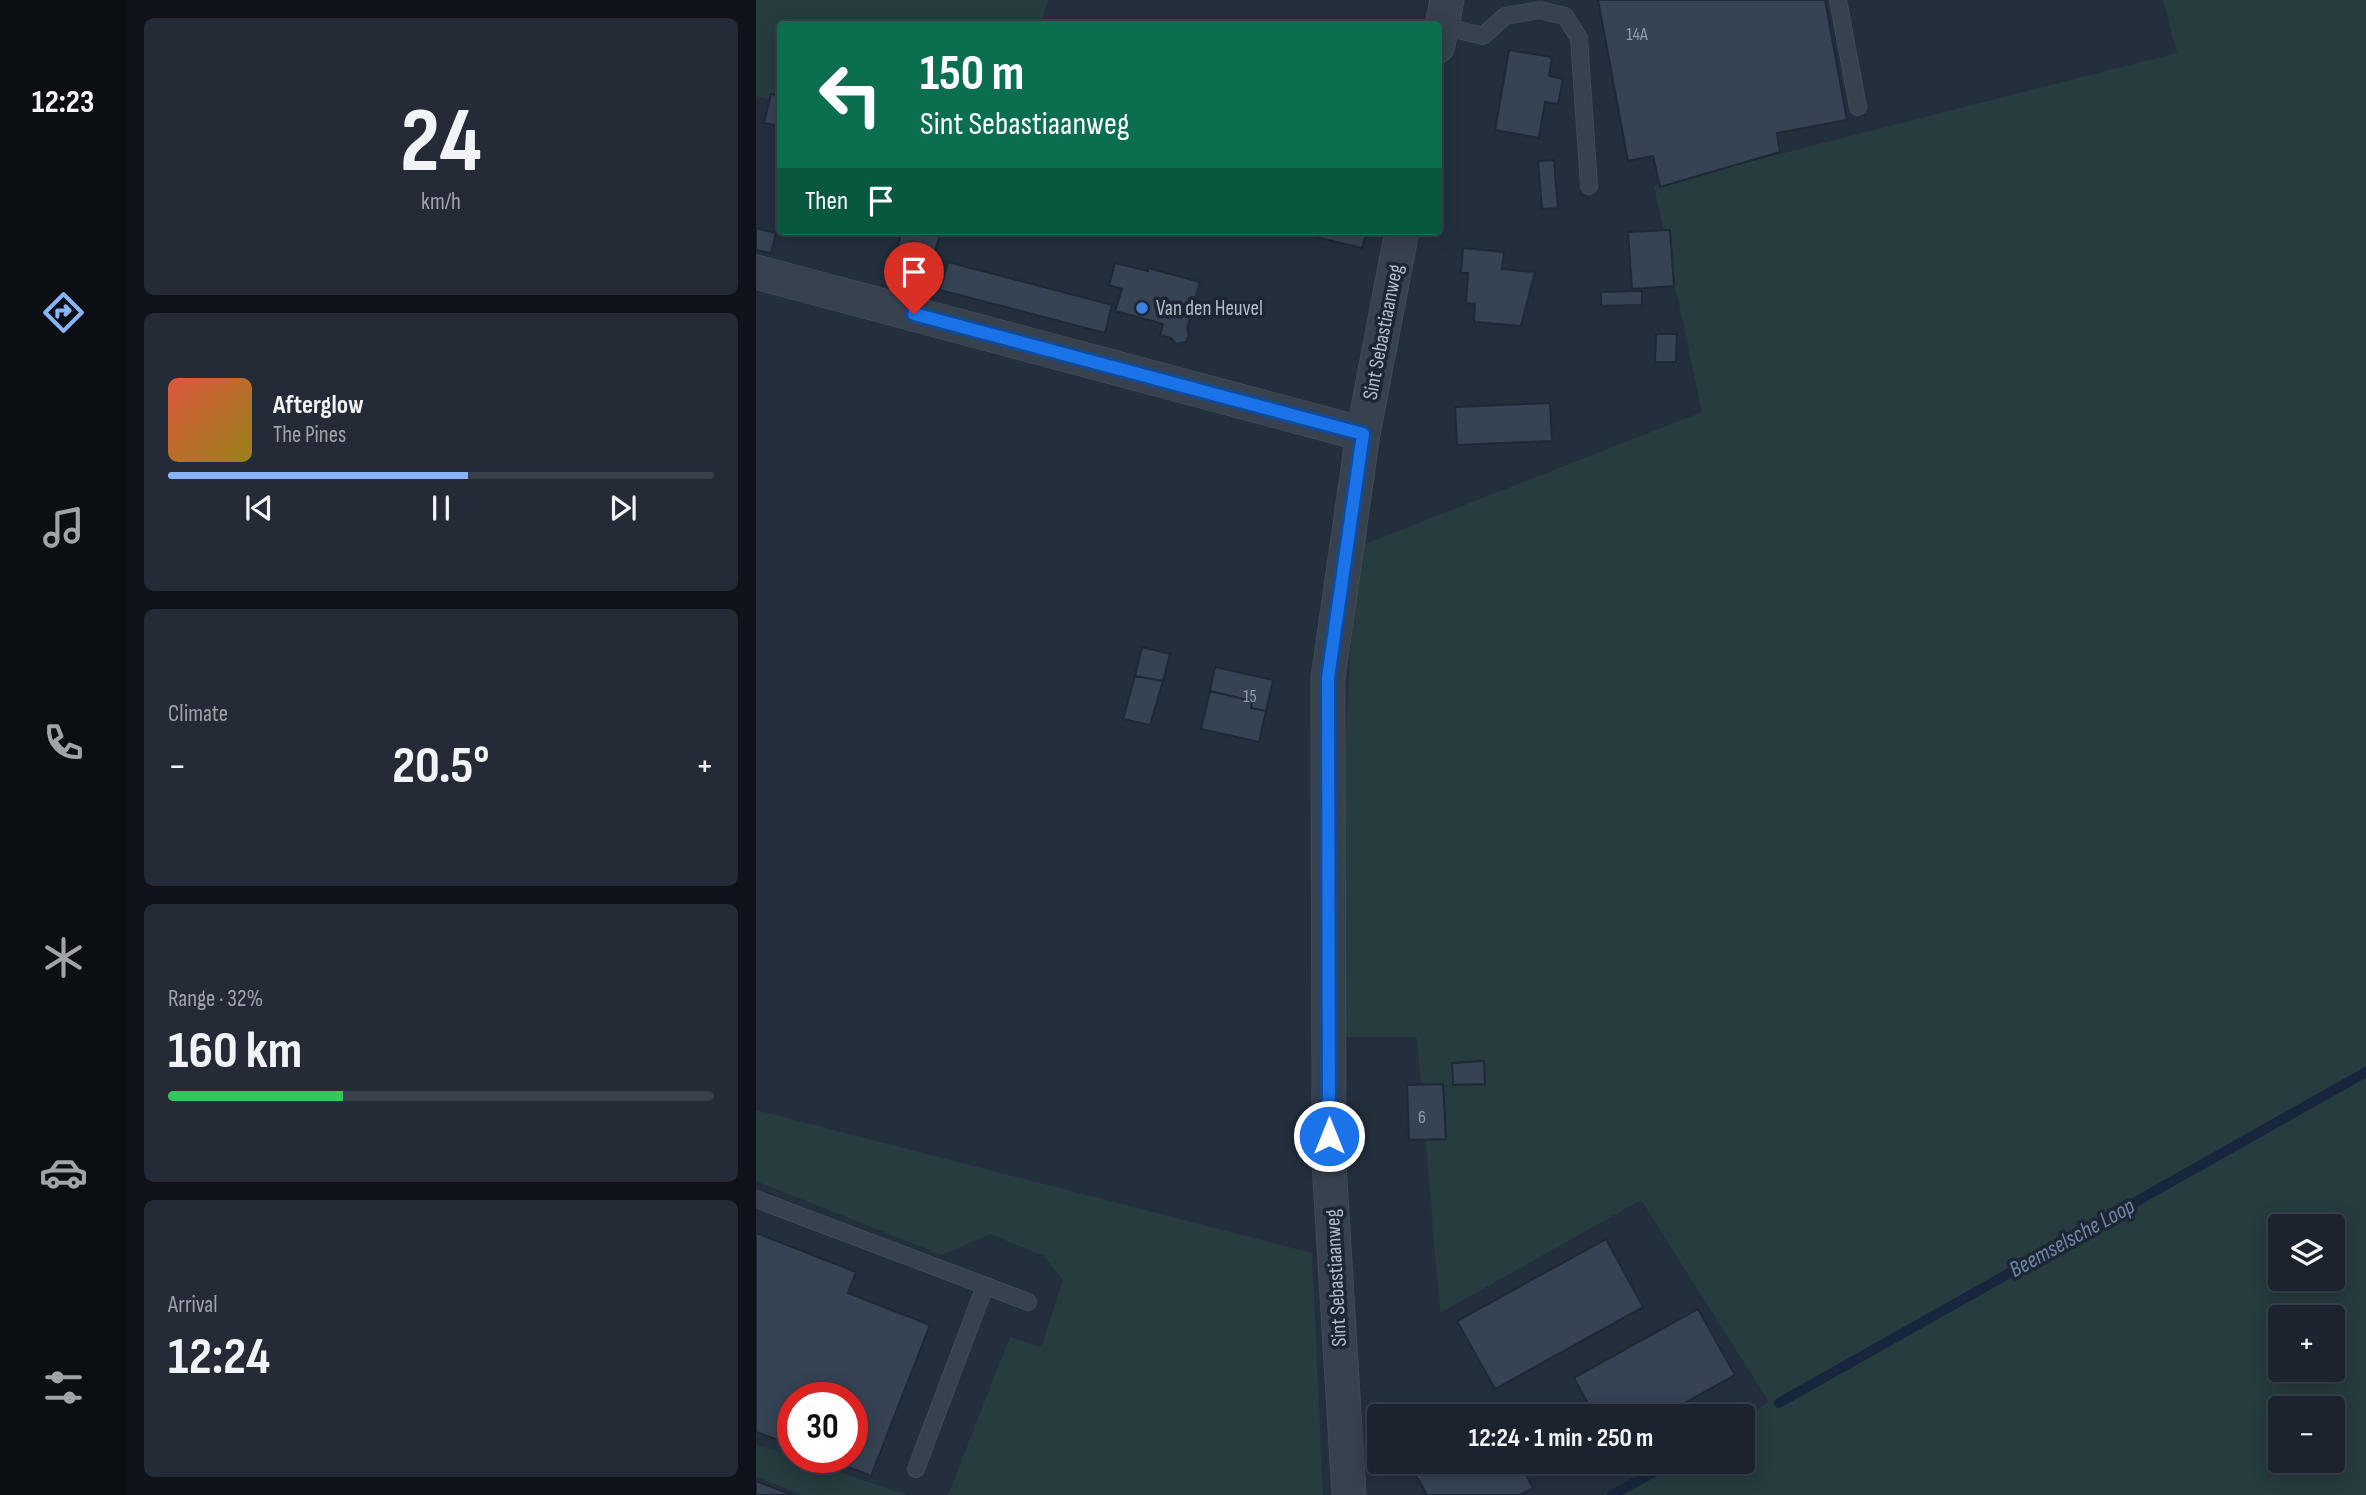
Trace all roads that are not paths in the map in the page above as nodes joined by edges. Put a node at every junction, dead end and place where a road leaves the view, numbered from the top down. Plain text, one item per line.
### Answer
1 (1572, 0) edge
2 (1838, 0) edge
3 (1565, 16) junction
4 (1443, 24) edge
5 (1858, 107) dead end
6 (1589, 186) dead end
7 (1401, 235) edge
8 (756, 272) edge
9 (1363, 434) junction
10 (756, 1199) edge
11 (985, 1286) junction
12 (1028, 1302) dead end
13 (916, 1469) dead end
14 (1349, 1495) edge

1 - 3 lane
2 - 5 lane
3 - 4 lane
3 - 6 lane
7 - 9 street, Sint Sebastiaanweg
8 - 9 street
9 - 14 street, Sint Sebastiaanweg
10 - 11 lane
11 - 12 lane
11 - 13 lane

